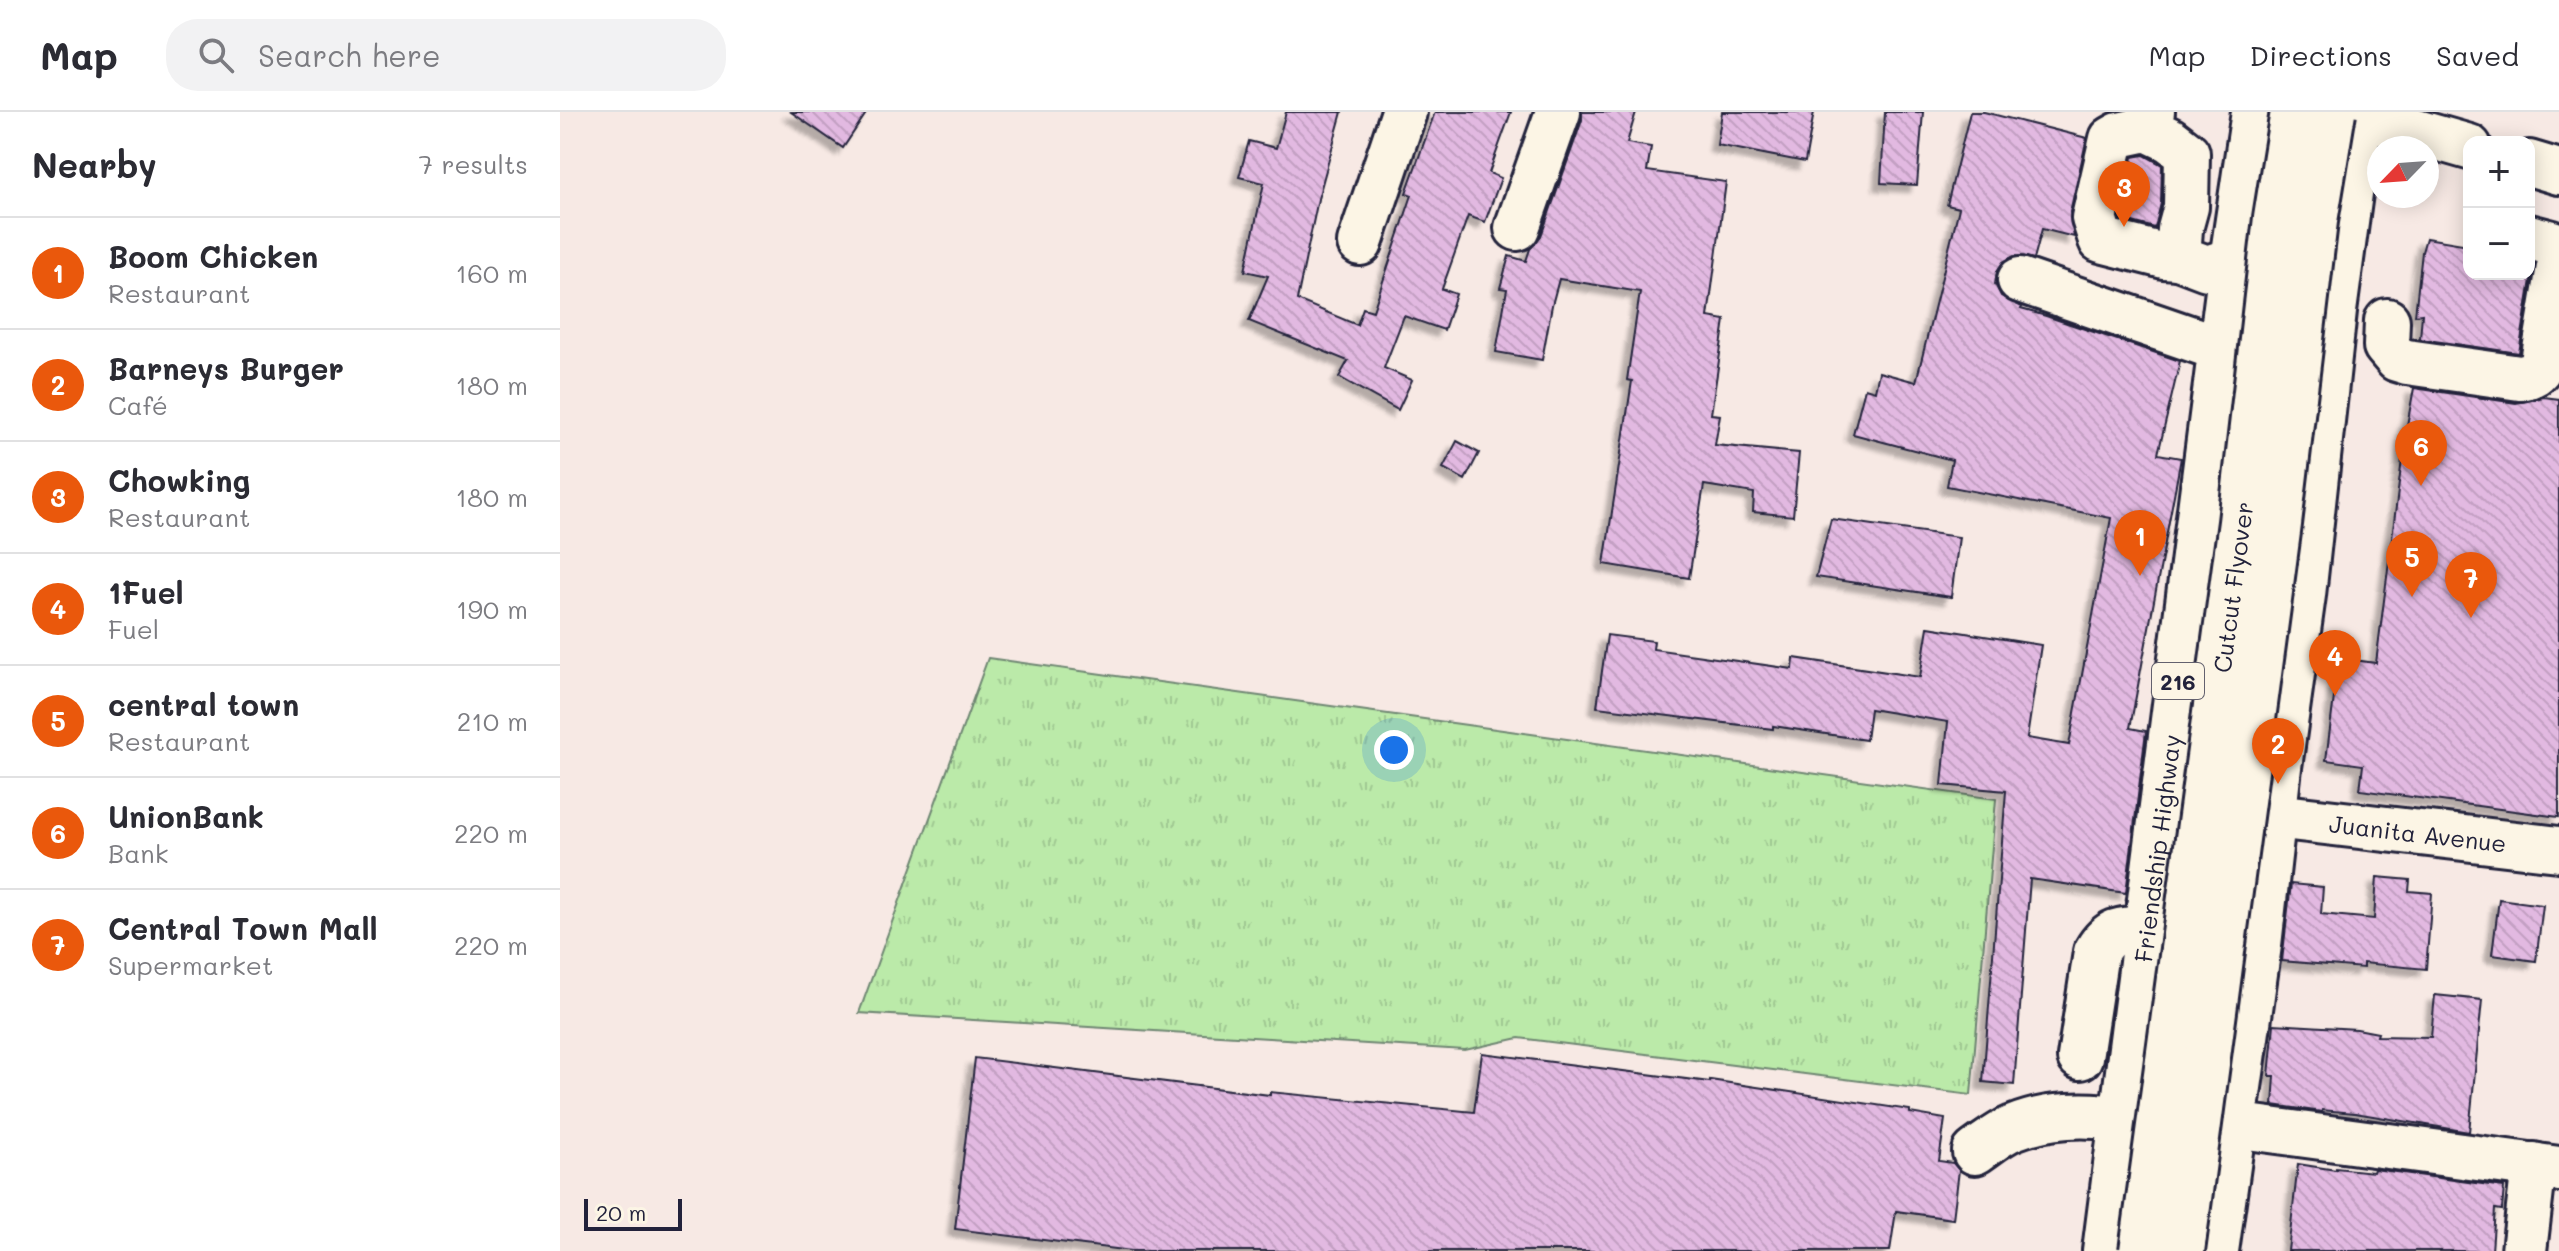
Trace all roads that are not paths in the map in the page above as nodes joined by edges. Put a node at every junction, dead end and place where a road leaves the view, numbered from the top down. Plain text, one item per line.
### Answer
1 (1404, 112) edge
2 (1558, 112) edge
3 (2254, 112) edge
4 (2293, 112) edge
5 (2350, 113) edge
6 (2149, 121) edge
7 (2431, 135) edge
8 (2535, 165) edge
9 (2559, 172) edge
10 (2367, 182) edge
11 (2347, 215) junction
12 (1517, 228) dead end
13 (2535, 239) edge
14 (1360, 243) dead end
15 (2559, 254) edge
16 (2178, 257) junction
17 (2232, 260) junction
18 (2559, 267) edge
19 (2020, 280) dead end
20 (2387, 321) dead end
21 (2220, 360) junction
22 (2325, 384) junction
23 (2273, 830) junction
24 (2159, 833) junction
25 (2559, 849) edge
26 (2147, 929) junction
27 (2080, 1057) dead end
28 (2122, 1119) junction
29 (2233, 1125) junction
30 (1975, 1152) dead end
31 (2547, 1167) edge
32 (2105, 1251) edge
33 (2142, 1251) edge
34 (2182, 1251) edge
35 (2216, 1251) edge
36 (2524, 1251) edge

1 - 14 main road
2 - 12 main road
3 - 17 main road, Friendship Highway / 216
4 - 33 main road, Cutcut Flyover, bridge
5 - 7 main road
5 - 11 main road
5 - 34 main road, Cutcut Flyover, bridge
6 - 16 main road
6 - 16 main road
8 - 9 main road
10 - 11 main road
11 - 22 main road
13 - 15 main road
16 - 17 main road
17 - 21 main road, Friendship Highway / 216
18 - 20 main road
19 - 21 main road
21 - 22 main road
21 - 24 main road, Friendship Highway / 216
22 - 23 main road
23 - 24 main road
23 - 25 main road, Juanita Avenue
23 - 29 main road
24 - 26 main road, Friendship Highway / 216
26 - 27 main road
26 - 28 main road, Friendship Highway / 216
28 - 30 main road
28 - 32 main road, Friendship Highway / 216
29 - 31 main road
29 - 35 main road
31 - 36 main road

